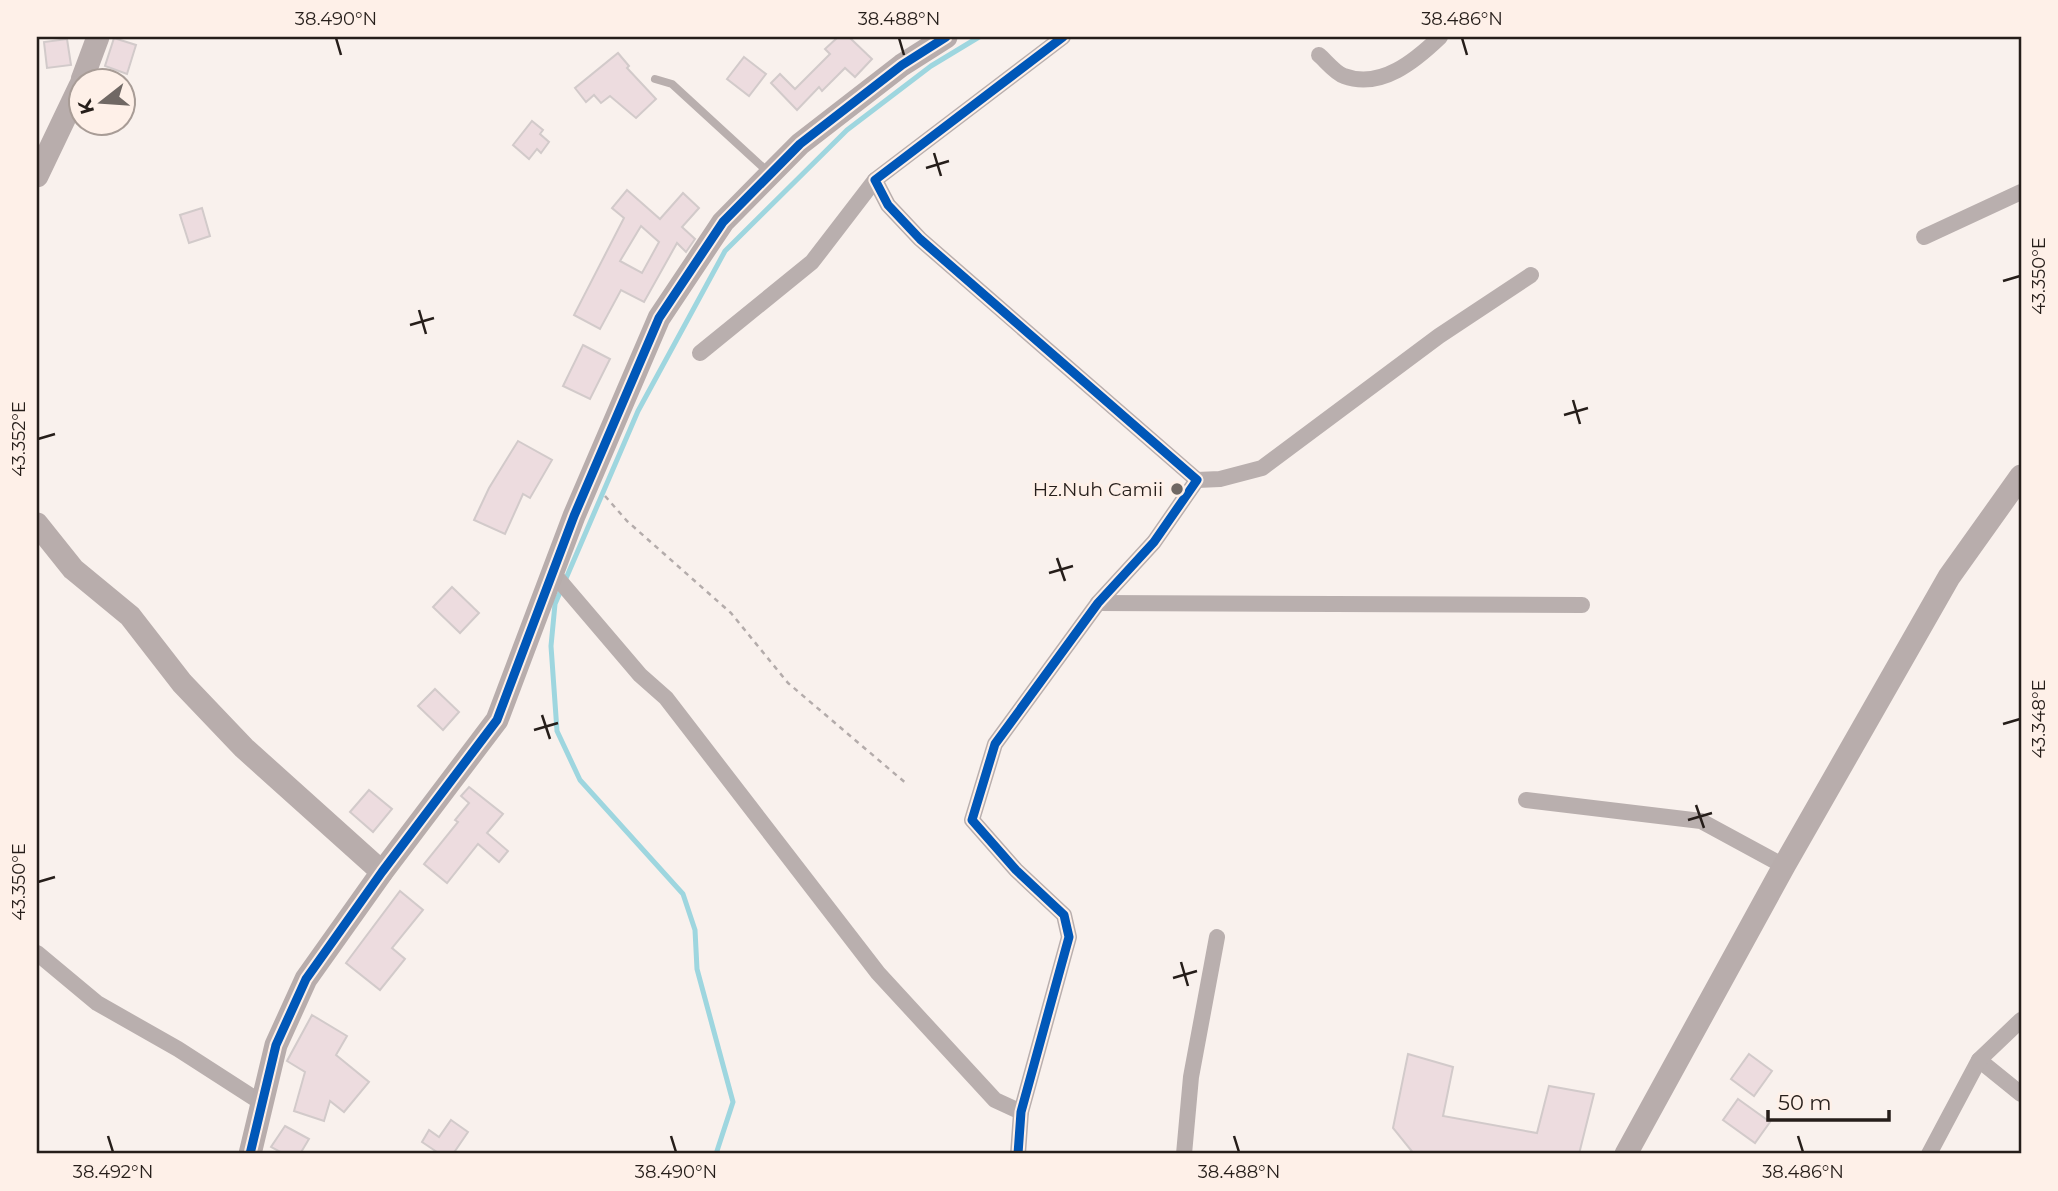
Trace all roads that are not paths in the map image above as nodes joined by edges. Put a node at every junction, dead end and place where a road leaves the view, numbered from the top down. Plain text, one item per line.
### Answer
1 (98, 37) edge
2 (946, 37) edge
3 (1063, 37) edge
4 (1440, 37) edge
5 (1319, 55) dead end
6 (87, 66) edge
7 (655, 79) dead end
8 (66, 115) edge
9 (771, 174) junction
10 (37, 176) edge
11 (875, 180) junction
12 (2021, 192) edge
13 (1924, 237) dead end
14 (1531, 275) dead end
15 (700, 353) dead end
16 (2021, 477) edge
17 (1197, 480) junction
18 (37, 524) edge
19 (552, 573) junction
20 (1098, 603) junction
21 (1582, 605) dead end
22 (1526, 800) dead end
23 (1784, 866) junction
24 (382, 872) junction
25 (1217, 937) dead end
26 (37, 953) edge
27 (2021, 1020) edge
28 (1979, 1060) junction
29 (2021, 1094) edge
30 (262, 1104) junction
31 (1021, 1112) junction
32 (250, 1154) edge
33 (1018, 1154) edge
34 (1184, 1154) edge
35 (1626, 1154) edge
36 (1929, 1154) edge

1 - 6 street
2 - 9 street
3 - 11 street
4 - 5 street
7 - 9 lane
8 - 10 street
9 - 19 street
11 - 15 street
11 - 17 street
12 - 13 street
14 - 17 street
16 - 23 street
17 - 20 street
18 - 24 street
19 - 24 street
19 - 31 street
20 - 21 street
20 - 31 street
22 - 23 street
23 - 35 street
24 - 30 street
25 - 34 street
26 - 30 street
27 - 28 street
28 - 29 street
28 - 36 street
30 - 32 street
31 - 33 street

